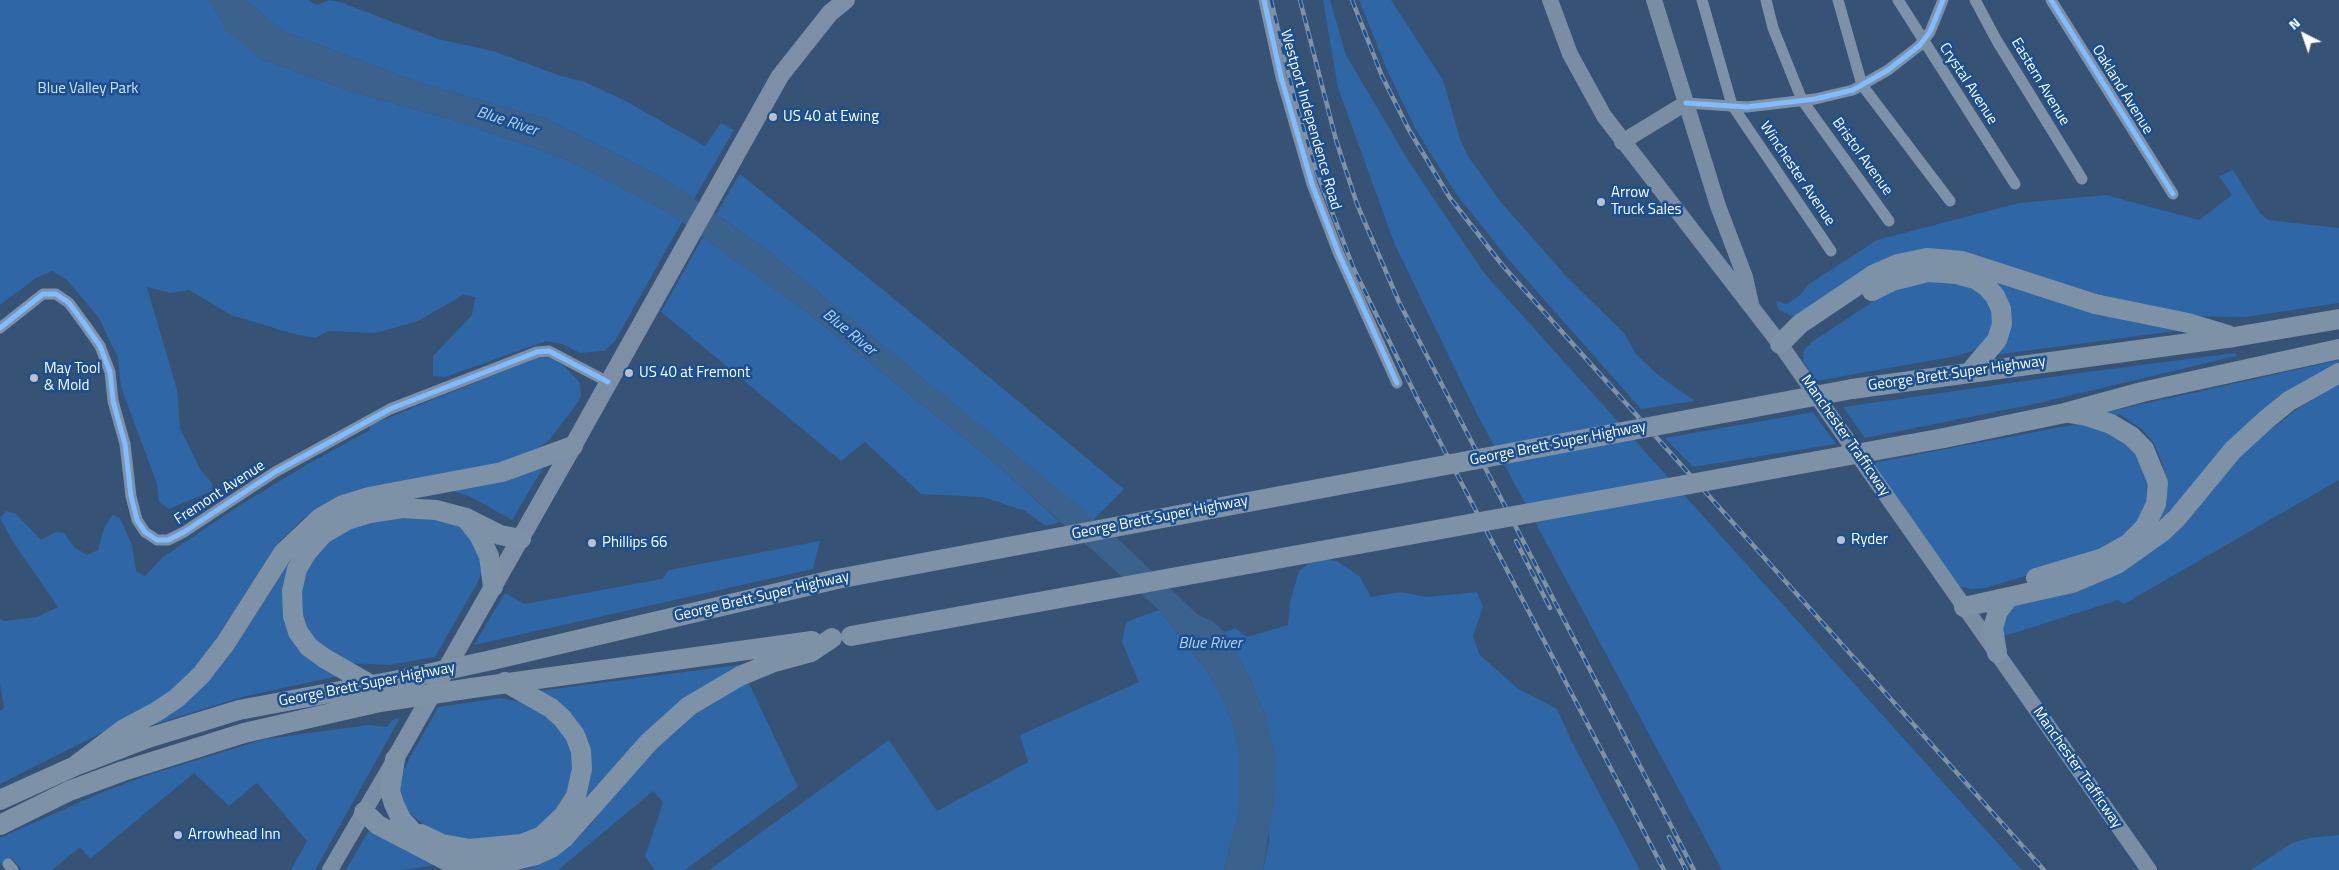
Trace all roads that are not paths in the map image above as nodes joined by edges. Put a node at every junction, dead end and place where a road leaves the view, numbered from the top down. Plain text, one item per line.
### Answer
1 (846, 0) edge
2 (1264, 0) edge
3 (1550, 0) edge
4 (1654, 0) edge
5 (1702, 0) edge
6 (1766, 0) edge
7 (1838, 0) edge
8 (1898, 0) edge
9 (1943, 0) edge
10 (1975, 0) edge
11 (2051, 0) edge
12 (1923, 42) junction
13 (1862, 86) junction
14 (1802, 100) junction
15 (1686, 103) junction
16 (1732, 106) junction
17 (1622, 142) junction
18 (2082, 179) dead end
19 (2014, 184) dead end
20 (2173, 194) dead end
21 (1950, 201) dead end
22 (1890, 220) dead end
23 (1831, 251) dead end
24 (1751, 306) junction
25 (2339, 320) edge
26 (0, 328) edge
27 (2234, 337) junction
28 (1780, 344) junction
29 (2339, 349) edge
30 (1970, 372) junction
31 (2339, 373) edge
32 (608, 382) junction
33 (1396, 383) dead end
34 (2065, 413) junction
35 (574, 446) junction
36 (414, 488) junction
37 (466, 518) junction
38 (520, 539) junction
39 (493, 587) junction
40 (2009, 597) junction
41 (1964, 607) junction
42 (842, 637) junction
43 (1997, 653) junction
44 (505, 682) junction
45 (375, 693) junction
46 (395, 759) junction
47 (75, 766) junction
48 (0, 800) edge
49 (364, 812) junction
50 (0, 825) edge
51 (411, 830) junction
52 (453, 864) junction
53 (330, 870) edge
54 (432, 870) edge
55 (2148, 870) edge

1 - 32 main road
2 - 33 street, Westport Independence Road
3 - 17 main road, Manchester Trafficway
4 - 15 main road
5 - 16 street, Winchester Avenue
6 - 14 street, Bristol Avenue
7 - 13 street
8 - 12 street, Crystal Avenue
9 - 12 street
10 - 18 street, Eastern Avenue
11 - 20 street, Oakland Avenue
12 - 13 street
12 - 19 street, Crystal Avenue
13 - 14 street
13 - 21 street
14 - 16 street
14 - 22 street, Bristol Avenue
15 - 16 street
15 - 17 main road
15 - 24 main road
16 - 23 street, Winchester Avenue
17 - 24 main road, Manchester Trafficway
24 - 28 main road, Manchester Trafficway
25 - 27 highway, George Brett Super Highway
26 - 32 street, Fremont Avenue
27 - 28 highway
27 - 30 highway, George Brett Super Highway
28 - 30 highway
28 - 41 main road, Manchester Trafficway
29 - 34 highway, George Brett Super Highway
30 - 45 highway, George Brett Super Highway, bridge
31 - 40 highway
32 - 35 main road
34 - 41 highway
34 - 42 highway, George Brett Super Highway, bridge
35 - 36 highway
35 - 38 main road
36 - 38 highway
36 - 47 highway
37 - 38 highway
37 - 39 highway
37 - 45 highway
38 - 39 main road
39 - 46 main road
40 - 41 highway
40 - 43 highway
41 - 43 main road, Manchester Trafficway
42 - 44 highway, George Brett Super Highway
42 - 52 highway
43 - 55 main road, Manchester Trafficway
44 - 45 highway, George Brett Super Highway, bridge
44 - 51 highway
45 - 47 highway, George Brett Super Highway
45 - 50 highway, George Brett Super Highway
46 - 49 main road
46 - 51 highway
47 - 48 highway, George Brett Super Highway
49 - 51 highway
49 - 52 highway
49 - 53 main road
52 - 54 highway

